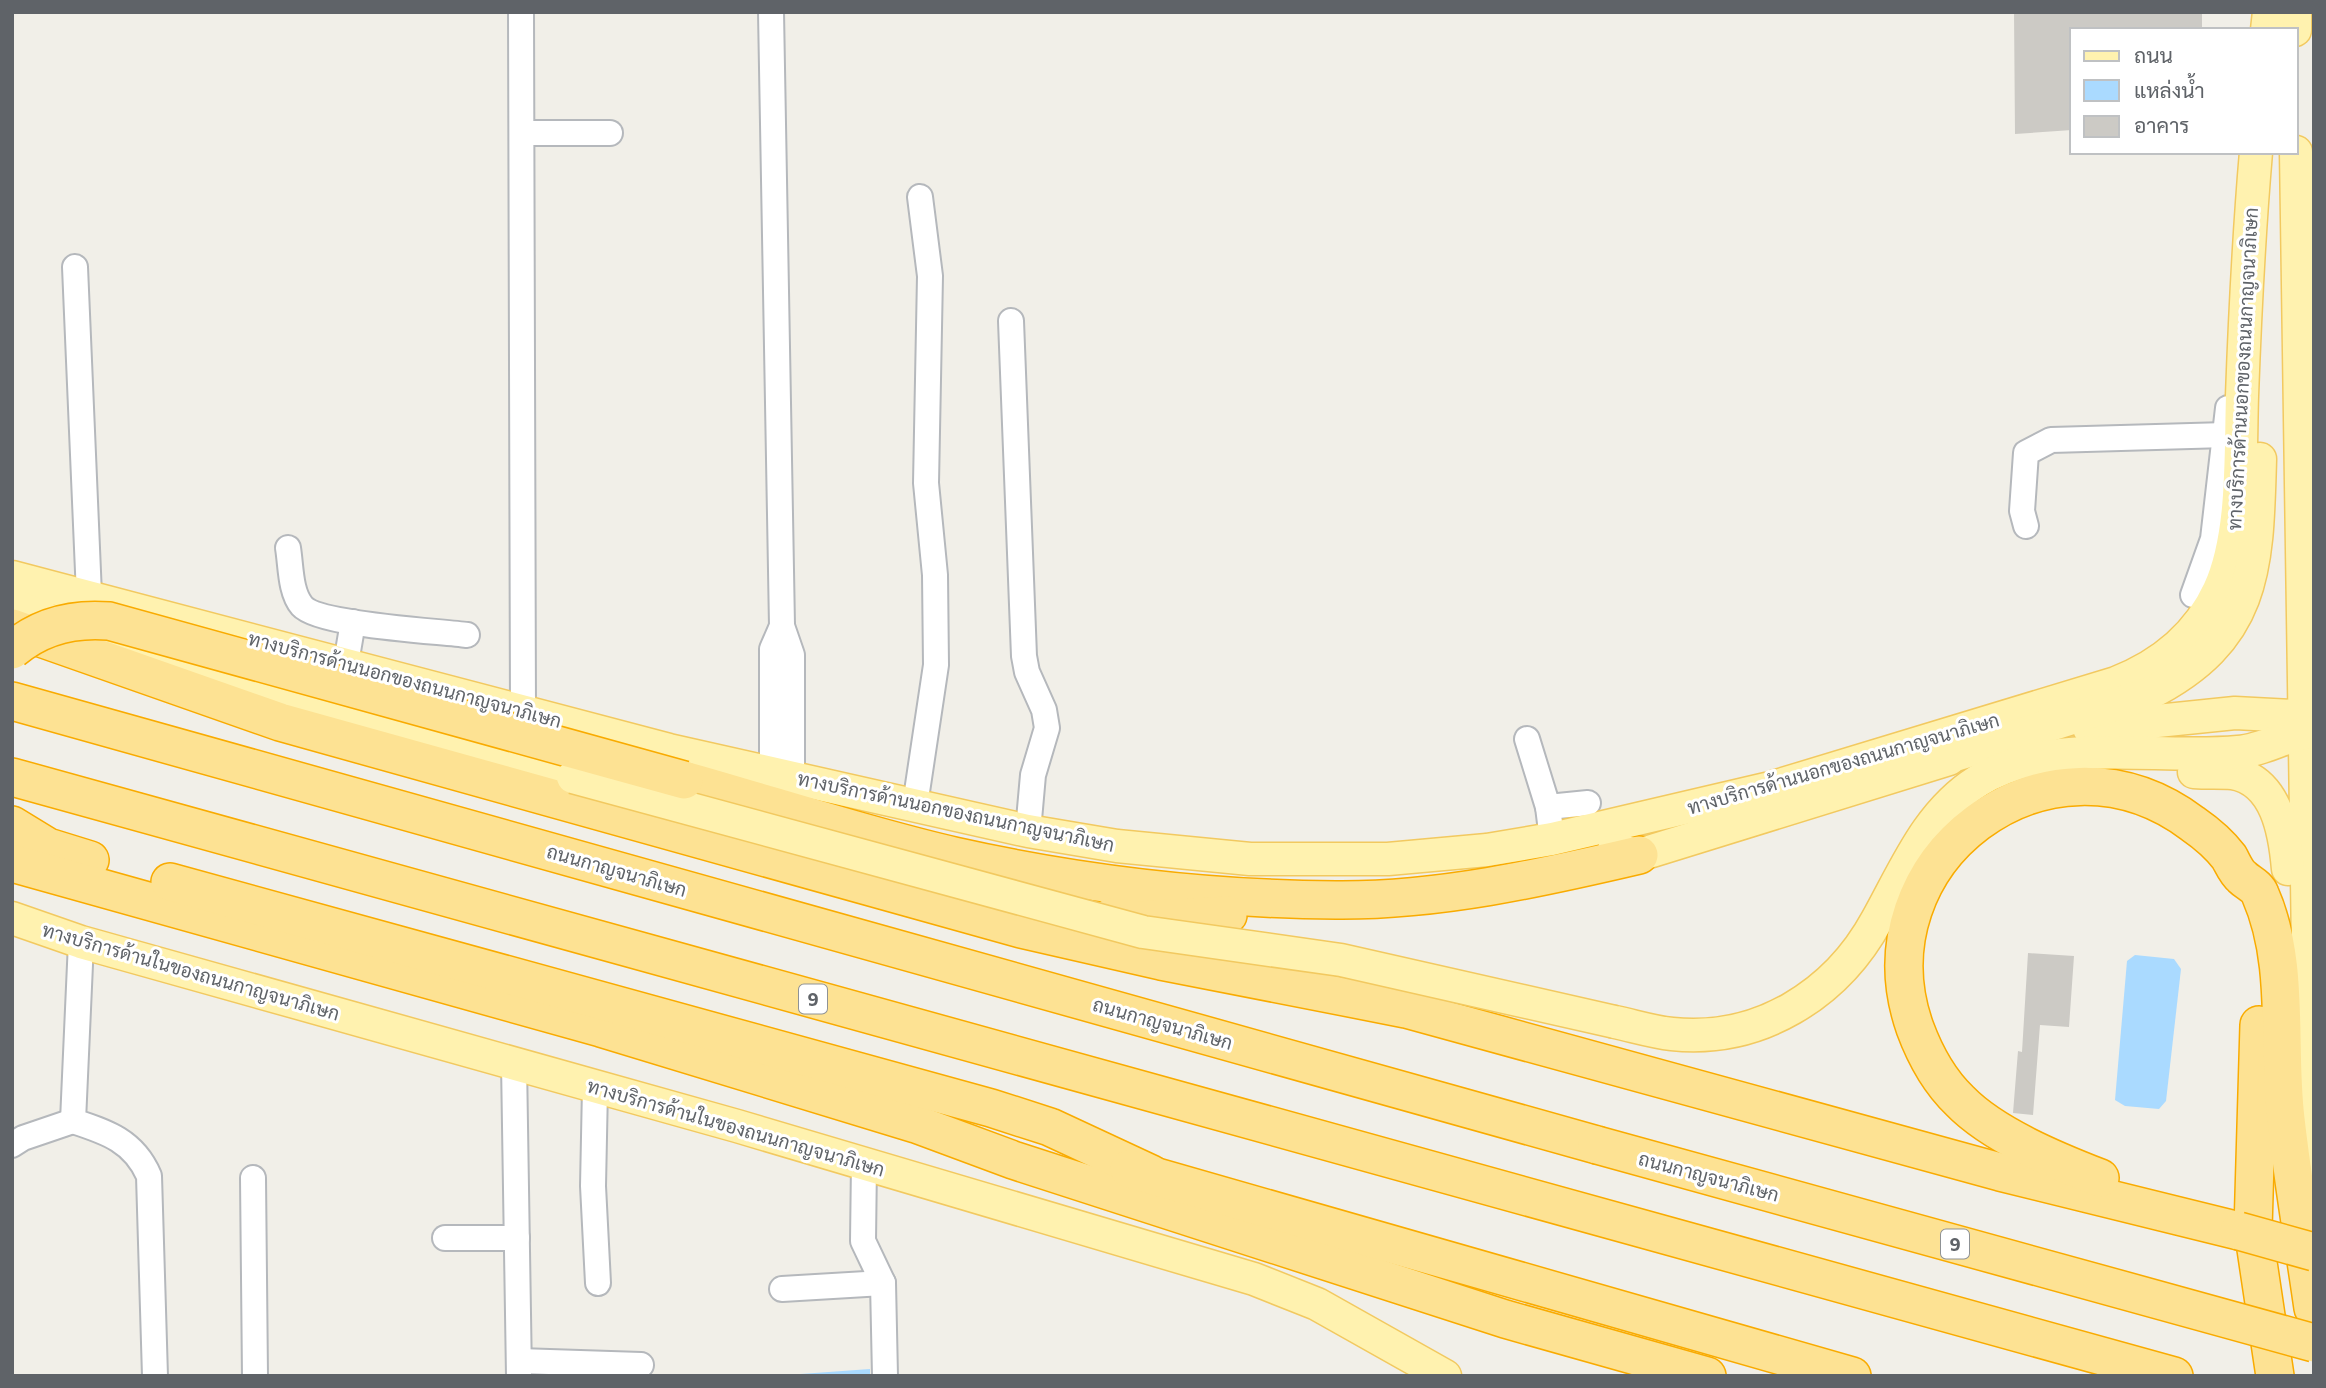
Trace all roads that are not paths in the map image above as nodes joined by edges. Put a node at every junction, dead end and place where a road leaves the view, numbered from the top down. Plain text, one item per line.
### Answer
1 (522, 12) edge
2 (771, 12) edge
3 (523, 133) junction
4 (610, 134) dead end
5 (2256, 154) edge
6 (2267, 154) edge
7 (2296, 154) edge
8 (920, 197) dead end
9 (2247, 252) junction
10 (75, 267) dead end
11 (1011, 321) dead end
12 (2226, 435) junction
13 (2306, 510) edge
14 (2026, 526) dead end
15 (288, 548) dead end
16 (12, 576) edge
17 (89, 595) junction
18 (2193, 595) dead end
19 (12, 604) edge
20 (354, 622) junction
21 (12, 628) edge
22 (243, 635) junction
23 (467, 635) dead end
24 (12, 650) edge
25 (305, 652) junction
26 (346, 663) junction
27 (181, 665) junction
28 (12, 701) edge
29 (523, 713) junction
30 (2193, 717) junction
31 (2308, 724) edge
32 (1527, 739) dead end
33 (2195, 753) junction
34 (2127, 754) junction
35 (1930, 763) junction
36 (782, 774) junction
37 (12, 778) edge
38 (1588, 803) dead end
39 (915, 805) junction
40 (1548, 807) junction
41 (12, 825) edge
42 (1028, 831) junction
43 (1552, 839) junction
44 (1639, 855) junction
45 (12, 863) edge
46 (2240, 876) junction
47 (891, 892) junction
48 (1338, 900) junction
49 (12, 918) edge
50 (81, 942) junction
51 (514, 1063) junction
52 (595, 1088) junction
53 (73, 1121) junction
54 (2310, 1121) junction
55 (916, 1124) junction
56 (12, 1145) edge
57 (864, 1163) junction
58 (1151, 1174) junction
59 (253, 1178) dead end
60 (2239, 1231) junction
61 (445, 1238) dead end
62 (517, 1238) junction
63 (2314, 1252) edge
64 (598, 1283) dead end
65 (883, 1283) junction
66 (782, 1289) dead end
67 (2313, 1308) edge
68 (2314, 1322) edge
69 (2314, 1343) edge
70 (641, 1366) dead end
71 (519, 1368) edge
72 (155, 1376) edge
73 (255, 1376) edge
74 (885, 1376) edge
75 (1445, 1376) edge
76 (1707, 1376) edge
77 (1852, 1376) edge
78 (2174, 1376) edge
79 (2275, 1376) edge

1 - 3 street
2 - 36 street
3 - 4 street
3 - 29 street
5 - 9 main road, ทางบริการด้านนอกของถนนกาญจนาภิเษก
6 - 35 main road
7 - 13 main road
8 - 39 street
9 - 12 street
9 - 43 main road, ทางบริการด้านนอกของถนนกาญจนาภิเษก
10 - 17 street
11 - 42 street
12 - 14 street
12 - 18 street
13 - 31 main road
15 - 20 street
16 - 17 main road, ทางบริการด้านนอกของถนนกาญจนาภิเษก
17 - 22 main road, ทางบริการด้านนอกของถนนกาญจนาภิเษก
19 - 27 main road
20 - 23 street
20 - 26 street
21 - 47 highway
22 - 25 main road, ทางบริการด้านนอกของถนนกาญจนาภิเษก
22 - 27 main road
24 - 48 highway, bridge
25 - 26 main road, ทางบริการด้านนอกของถนนกาญจนาภิเษก
25 - 27 main road
26 - 29 main road, ทางบริการด้านนอกของถนนกาญจนาภิเษก
27 - 34 main road, bridge
28 - 69 highway, ถนนกาญจนาภิเษก / 9, bridge
29 - 36 main road, ทางบริการด้านนอกของถนนกาญจนาภิเษก
30 - 31 main road, ทางบริการด้านนอกของถนนกาญจนาภิเษก
30 - 33 main road
30 - 35 main road, ทางบริการด้านนอกของถนนกาญจนาภิเษก
31 - 33 main road
31 - 54 main road
32 - 40 street
33 - 34 main road
34 - 54 main road
35 - 44 main road, ทางบริการด้านนอกของถนนกาญจนาภิเษก
36 - 39 main road, ทางบริการด้านนอกของถนนกาญจนาภิเษก
37 - 78 highway, 9
38 - 40 street
39 - 42 main road, ทางบริการด้านนอกของถนนกาญจนาภิเษก
40 - 43 street
41 - 58 highway
42 - 43 main road, ทางบริการด้านนอกของถนนกาญจนาภิเษก
43 - 44 main road
44 - 48 highway
45 - 55 highway
46 - 60 highway
46 - 67 highway
46 - 79 highway
47 - 48 highway
47 - 60 highway
49 - 50 main road, ทางบริการด้านในของถนนกาญจนาภิเษก
50 - 51 main road, ทางบริการด้านในของถนนกาญจนาภิเษก
50 - 53 street
51 - 52 main road, ทางบริการด้านในของถนนกาญจนาภิเษก
51 - 62 street
52 - 57 main road, ทางบริการด้านในของถนนกาญจนาภิเษก
52 - 64 street
53 - 56 street
53 - 72 street
54 - 67 main road
55 - 58 highway
55 - 76 highway
57 - 65 street
57 - 75 main road, ทางบริการด้านในของถนนกาญจนาภิเษก
58 - 77 highway
59 - 73 street
60 - 63 highway, bridge
61 - 62 street
62 - 71 street
65 - 66 street
65 - 74 street
67 - 68 main road
70 - 71 street

